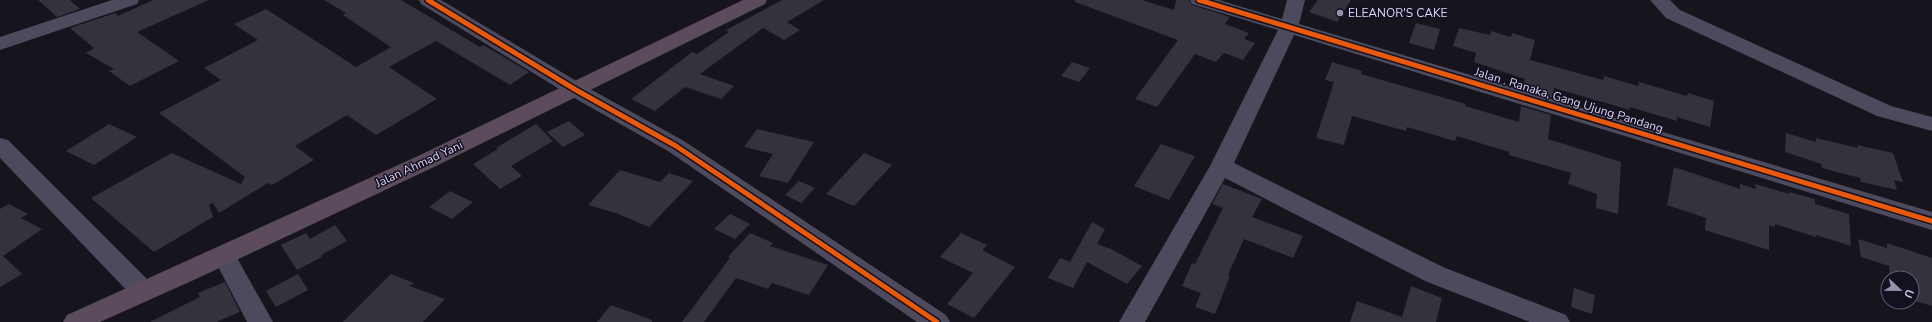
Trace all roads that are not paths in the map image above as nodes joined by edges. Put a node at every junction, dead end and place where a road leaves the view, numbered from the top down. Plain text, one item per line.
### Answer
1 (130, 0) edge
2 (428, 0) edge
3 (758, 0) edge
4 (1200, 0) edge
5 (1296, 0) edge
6 (1659, 0) edge
7 (1289, 26) junction
8 (0, 44) edge
9 (576, 90) junction
10 (1932, 124) edge
11 (0, 145) edge
12 (1221, 166) junction
13 (1932, 221) edge
14 (224, 256) junction
15 (142, 290) junction
16 (76, 322) edge
17 (260, 322) edge
18 (937, 322) edge
19 (1132, 322) edge
20 (1557, 322) edge

1 - 8 street
2 - 9 street
3 - 9 highway, Jalan Ahmad Yani
4 - 7 street, Jalan . Ranaka, Gang Ujung Pandang
5 - 7 street
6 - 10 street
7 - 12 street
7 - 13 street, Jalan . Ranaka, Gang Ujung Pandang
9 - 14 highway, Jalan Ahmad Yani
9 - 18 street
11 - 15 street
12 - 19 street
12 - 20 street
14 - 15 highway, Jalan Ahmad Yani
14 - 17 street
15 - 16 highway, Jalan Ahmad Yani

